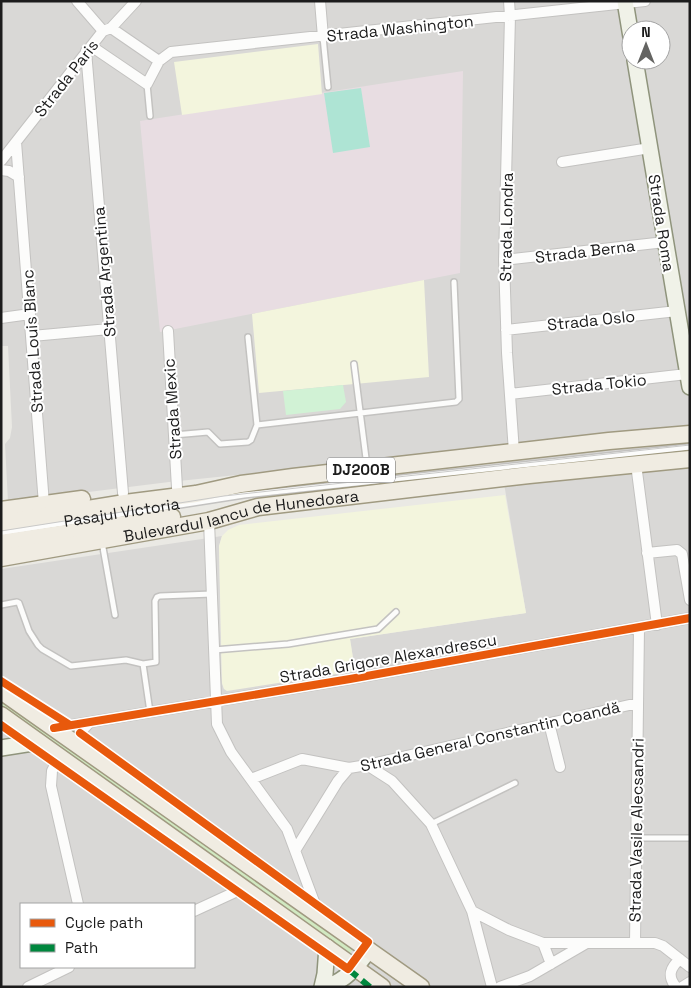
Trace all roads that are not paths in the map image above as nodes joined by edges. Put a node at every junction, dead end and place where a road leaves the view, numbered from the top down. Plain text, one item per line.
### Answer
1 (76, 1) edge
2 (136, 1) edge
3 (320, 1) edge
4 (509, 1) edge
5 (645, 1) edge
6 (625, 2) edge
7 (510, 16) junction
8 (628, 20) edge
9 (107, 29) junction
10 (323, 37) junction
11 (89, 48) junction
12 (159, 61) junction
13 (637, 70) edge
14 (147, 84) junction
15 (328, 87) dead end
16 (150, 116) dead end
17 (16, 142) junction
18 (650, 148) junction
19 (1, 161) edge
20 (562, 162) dead end
21 (1, 170) edge
22 (19, 177) junction
23 (665, 242) junction
24 (504, 260) junction
25 (454, 282) dead end
26 (676, 311) junction
27 (30, 314) junction
28 (1, 318) edge
29 (109, 329) junction
30 (506, 330) junction
31 (168, 331) dead end
32 (32, 336) junction
33 (248, 337) dead end
34 (354, 364) dead end
35 (689, 380) edge
36 (510, 394) junction
37 (360, 414) junction
38 (257, 426) junction
39 (690, 434) edge
40 (174, 435) junction
41 (690, 447) edge
42 (514, 452) junction
43 (690, 459) edge
44 (636, 464) junction
45 (367, 470) junction
46 (242, 490) junction
47 (177, 492) junction
48 (123, 493) junction
49 (44, 504) junction
50 (258, 507) junction
51 (1, 510) edge
52 (209, 521) junction
53 (1, 523) edge
54 (1, 533) edge
55 (101, 540) junction
56 (1, 544) edge
57 (647, 553) junction
58 (1, 558) edge
59 (212, 594) junction
60 (690, 600) edge
61 (1, 605) edge
62 (396, 612) dead end
63 (115, 615) dead end
64 (690, 618) edge
65 (657, 625) junction
66 (639, 628) junction
67 (214, 650) junction
68 (142, 664) junction
69 (1, 691) edge
70 (216, 701) junction
71 (638, 702) junction
72 (150, 712) junction
73 (1, 715) edge
74 (90, 722) junction
75 (548, 723) junction
76 (54, 728) junction
77 (39, 742) junction
78 (79, 746) junction
79 (1, 748) edge
80 (59, 757) junction
81 (367, 765) junction
82 (560, 767) dead end
83 (349, 768) junction
84 (251, 779) junction
85 (515, 783) dead end
86 (431, 824) junction
87 (637, 838) junction
88 (690, 838) edge
89 (296, 849) junction
90 (244, 888) junction
91 (78, 903) edge
92 (195, 911) edge
93 (472, 911) junction
94 (320, 916) junction
95 (543, 943) junction
96 (586, 943) junction
97 (635, 943) junction
98 (327, 948) junction
99 (369, 950) junction
100 (680, 959) junction
101 (552, 964) junction
102 (690, 967) edge
103 (67, 968) edge
104 (356, 968) junction
105 (690, 982) edge
106 (375, 985) edge
107 (28, 987) edge
108 (322, 987) edge
109 (328, 987) edge
110 (421, 987) edge
111 (492, 987) edge
112 (500, 987) edge
113 (676, 987) edge
114 (682, 987) edge

1 - 9 street
2 - 9 street, Strada Paris
3 - 10 street
4 - 7 street, Strada Londra
5 - 6 street, Strada Washington
6 - 7 street, Strada Washington
6 - 8 street
7 - 10 street, Strada Washington
7 - 24 street, Strada Londra
9 - 11 street, Strada Paris
9 - 12 street
10 - 12 street, Strada Washington
10 - 15 lane
11 - 14 street
11 - 17 street, Strada Paris
11 - 29 street, Strada Argentina
12 - 14 street
13 - 18 street, Strada Roma
14 - 16 lane
17 - 19 street, Strada Paris
17 - 22 street, Strada Louis Blanc
18 - 20 street
18 - 23 street, Strada Roma
21 - 22 street
22 - 27 street, Strada Louis Blanc
23 - 24 street, Strada Berna
23 - 26 street, Strada Roma
24 - 30 street, Strada Londra
25 - 37 lane
26 - 30 street, Strada Oslo
26 - 35 street, Strada Roma
27 - 28 street
27 - 32 street, Strada Louis Blanc
29 - 32 street
29 - 48 street, Strada Argentina
30 - 36 street, Strada Londra
31 - 40 street, Strada Mexic
32 - 49 street, Strada Louis Blanc
33 - 38 lane
34 - 37 lane
35 - 36 street, Strada Tokio
36 - 42 street, Strada Londra
37 - 38 lane
37 - 45 lane
38 - 40 lane
39 - 42 main road, Bulevardul Iancu de Hunedoara / DJ200B
40 - 47 street, Strada Mexic
41 - 46 lane, Bulevardul Iancu de Hunedoara
42 - 45 main road, Bulevardul Iancu de Hunedoara / DJ200B
43 - 44 main road, Bulevardul Iancu de Hunedoara / DJ200B
44 - 50 main road, Bulevardul Iancu de Hunedoara / DJ200B
44 - 57 street
45 - 46 main road, Bulevardul Iancu de Hunedoara / DJ200B
46 - 47 main road, Bulevardul Iancu de Hunedoara / DJ200B
46 - 54 lane, Pasajul Victoria
47 - 48 main road, Bulevardul Iancu de Hunedoara / DJ200B
47 - 53 main road, Pasajul Victoria
48 - 49 main road, Bulevardul Iancu de Hunedoara / DJ200B
49 - 51 main road, Bulevardul Iancu de Hunedoara / DJ200B
50 - 52 main road, Bulevardul Iancu de Hunedoara / DJ200B
50 - 56 main road, Pasajul Victoria
52 - 55 main road, Bulevardul Iancu de Hunedoara / DJ200B
52 - 59 street
55 - 58 main road, Bulevardul Iancu de Hunedoara / DJ200B
55 - 63 lane
57 - 60 street
57 - 65 street
59 - 67 street
59 - 68 lane
61 - 68 lane
62 - 67 lane
64 - 65 street, Strada Grigore Alexandrescu
65 - 66 street, Strada Grigore Alexandrescu
66 - 70 street, Strada Grigore Alexandrescu
66 - 71 street, Strada Vasile Alecsandri
67 - 70 street
68 - 72 lane
69 - 76 main road
70 - 72 street, Strada Grigore Alexandrescu
70 - 84 street
71 - 75 street, Strada General Constantin Coandă
71 - 87 street, Strada Vasile Alecsandri
72 - 74 street, Strada Grigore Alexandrescu
73 - 77 main road
74 - 76 street, Strada Grigore Alexandrescu
74 - 78 street
75 - 81 street, Strada General Constantin Coandă
75 - 82 street
76 - 78 main road
77 - 79 street
77 - 80 main road
78 - 94 main road
80 - 90 main road
80 - 91 street
81 - 83 street, Strada General Constantin Coandă
81 - 86 street
83 - 84 street
83 - 89 street, Strada General Constantin Coandă
84 - 89 street
85 - 86 lane
86 - 93 street
87 - 88 lane
87 - 97 street, Strada Vasile Alecsandri
89 - 94 street
90 - 92 street
90 - 98 main road
93 - 95 street
93 - 111 street
94 - 99 main road
95 - 96 street
95 - 101 street
96 - 97 street
96 - 101 street
97 - 100 street
98 - 104 main road
98 - 108 street
99 - 104 street
99 - 110 main road
100 - 102 street
100 - 113 street
101 - 112 street
103 - 107 street
104 - 106 main road
104 - 109 street
105 - 114 street

